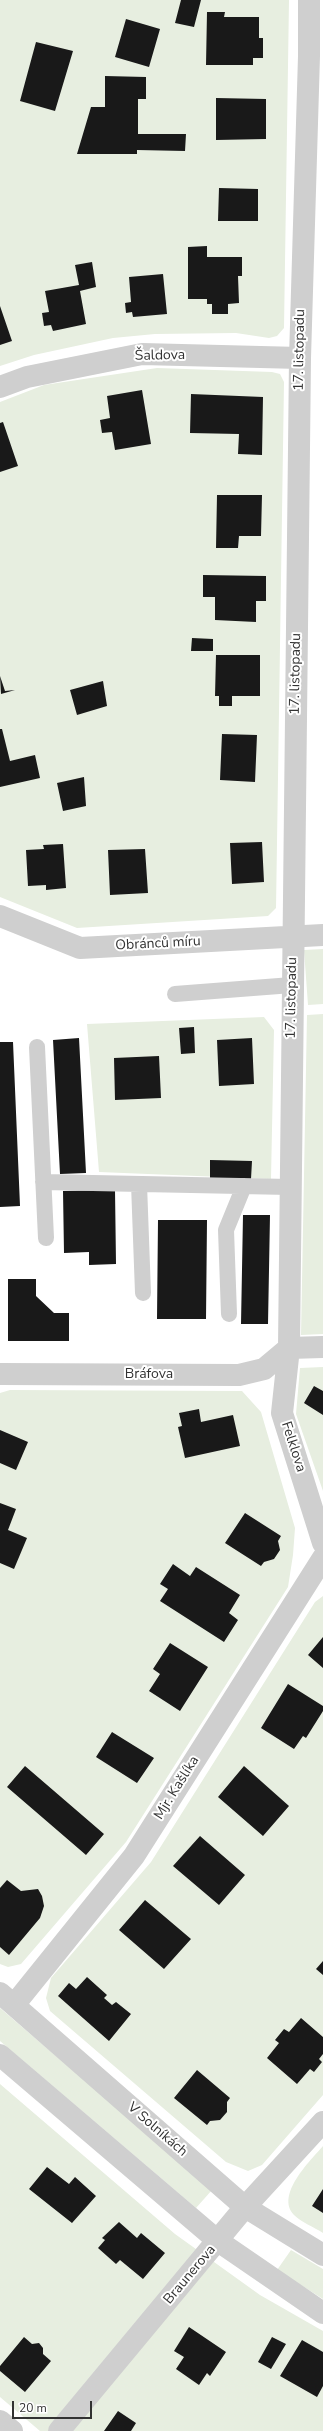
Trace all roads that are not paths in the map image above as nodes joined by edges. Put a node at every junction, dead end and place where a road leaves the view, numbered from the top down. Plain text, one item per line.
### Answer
1 (309, 0) edge
2 (316, 56) edge
3 (300, 358) junction
4 (0, 387) edge
5 (0, 916) edge
6 (323, 935) edge
7 (294, 936) junction
8 (292, 985) junction
9 (175, 994) dead end
10 (37, 1047) dead end
11 (43, 1182) junction
12 (139, 1184) junction
13 (244, 1186) junction
14 (290, 1187) junction
15 (46, 1238) dead end
16 (143, 1293) dead end
17 (229, 1314) dead end
18 (323, 1347) edge
19 (289, 1348) junction
20 (0, 1374) edge
21 (323, 1543) edge
22 (323, 1558) edge
23 (7, 1999) edge
24 (0, 2055) edge
25 (323, 2122) edge
26 (245, 2207) junction
27 (218, 2241) junction
28 (323, 2255) edge
29 (323, 2313) edge
30 (0, 2421) edge
31 (12, 2431) edge
32 (59, 2431) edge

1 - 2 street, 17. listopadu
2 - 3 street, 17. listopadu
3 - 4 street, Šaldova
3 - 7 street, 17. listopadu
5 - 7 street, Obránců míru
6 - 7 street, Obránců míru
7 - 8 street, 17. listopadu
8 - 9 lane
8 - 14 street, 17. listopadu
10 - 11 lane
11 - 12 lane
11 - 15 lane
12 - 13 lane
12 - 16 lane
13 - 14 lane
13 - 17 lane
14 - 19 street, 17. listopadu
18 - 19 street
19 - 20 street, Bráfova
19 - 21 street, Felklova
22 - 23 street, Mjr. Kašlíka
23 - 26 street, V Solníkách
24 - 27 street
25 - 26 street, Braunerova
26 - 27 street, Braunerova
26 - 28 street, V Solníkách
27 - 29 street
27 - 32 street, Braunerova
30 - 31 street

